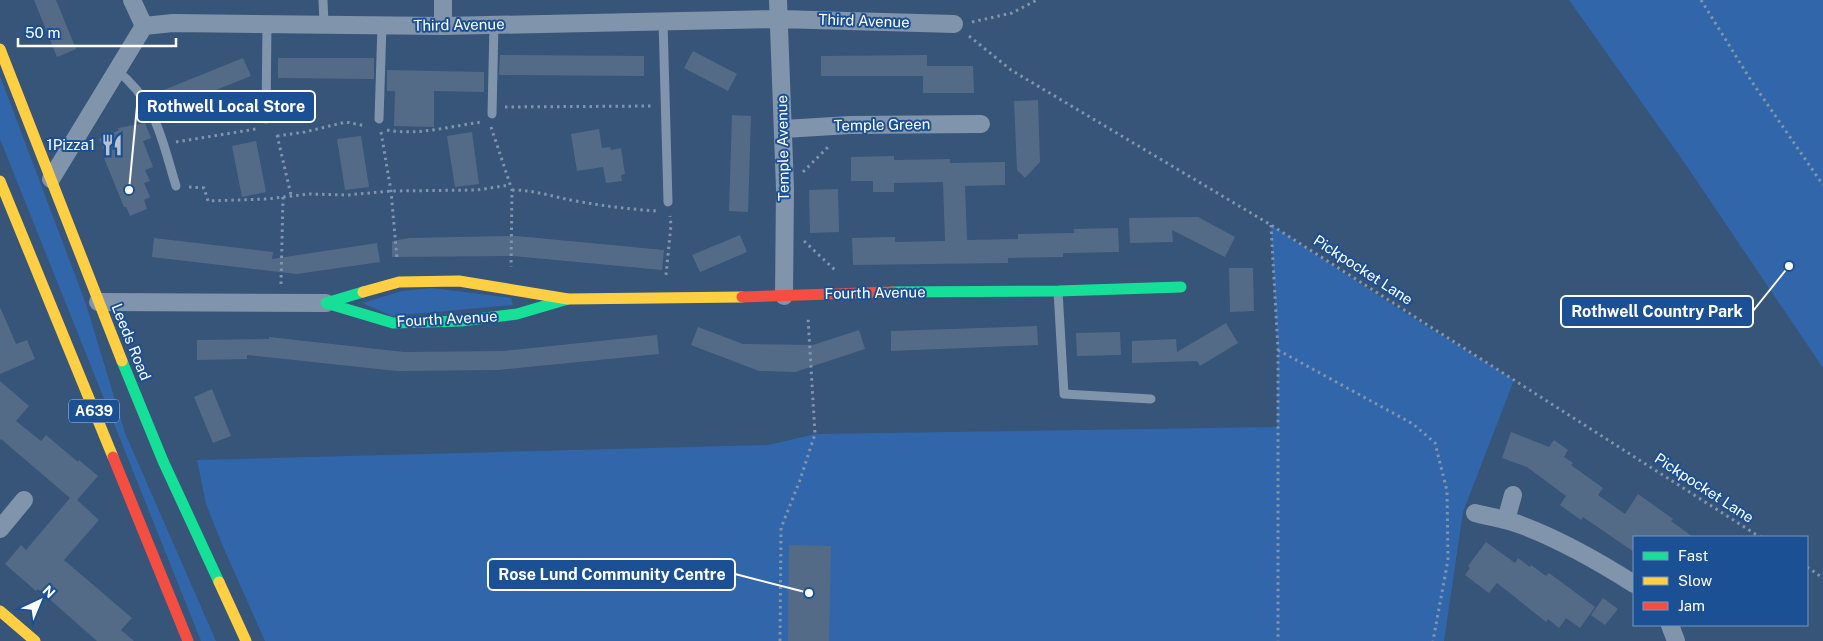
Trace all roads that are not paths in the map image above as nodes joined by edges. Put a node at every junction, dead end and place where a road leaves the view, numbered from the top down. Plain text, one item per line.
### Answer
1 (132, 0) edge
2 (323, 0) edge
3 (443, 0) edge
4 (778, 0) edge
5 (779, 19) junction
6 (663, 21) junction
7 (266, 24) junction
8 (324, 24) junction
9 (494, 24) junction
10 (954, 24) road end
11 (382, 25) junction
12 (144, 26) junction
13 (443, 26) junction
14 (0, 49) edge
15 (116, 70) junction
16 (492, 111) road end
17 (266, 119) dead end
18 (379, 119) road end
19 (981, 124) dead end
20 (784, 129) junction
21 (50, 180) junction
22 (0, 181) edge
23 (176, 186) road end
24 (668, 202) road end
25 (1181, 287) dead end
26 (1058, 291) junction
27 (784, 296) junction
28 (568, 299) junction
29 (98, 302) junction
30 (326, 303) junction
31 (1151, 399) dead end
32 (1513, 496) dead end
33 (24, 500) dead end
34 (1475, 513) dead end
35 (1506, 520) junction
36 (0, 530) edge
37 (1633, 583) edge
38 (0, 611) edge
39 (1670, 626) edge
40 (34, 641) edge
41 (188, 641) edge
42 (246, 641) edge
43 (1676, 641) edge

1 - 12 street
2 - 8 lane
3 - 13 street
4 - 5 street, Temple Avenue
5 - 6 street, Third Avenue
5 - 10 street, Third Avenue
5 - 20 street, Temple Avenue
6 - 9 street, Third Avenue
6 - 24 lane
7 - 8 street, Third Avenue
7 - 12 street, Third Avenue
7 - 17 lane
8 - 11 street, Third Avenue
9 - 13 street, Third Avenue
9 - 16 lane
11 - 13 street, Third Avenue
11 - 18 lane
12 - 15 street
14 - 21 street, Leeds Road / A639
15 - 21 street
15 - 23 lane
19 - 20 street, Temple Green
20 - 27 street, Temple Avenue
21 - 29 street, Leeds Road / A639
22 - 41 street, A639
25 - 26 street, Fourth Avenue
26 - 27 street, Fourth Avenue
26 - 31 lane
27 - 28 street, Fourth Avenue
28 - 30 street, Fourth Avenue
28 - 30 street, Fourth Avenue
29 - 30 street, Fourth Avenue
29 - 42 street, Leeds Road / A639
32 - 35 street
33 - 36 street
34 - 35 street
35 - 37 street
38 - 40 street
39 - 43 street

